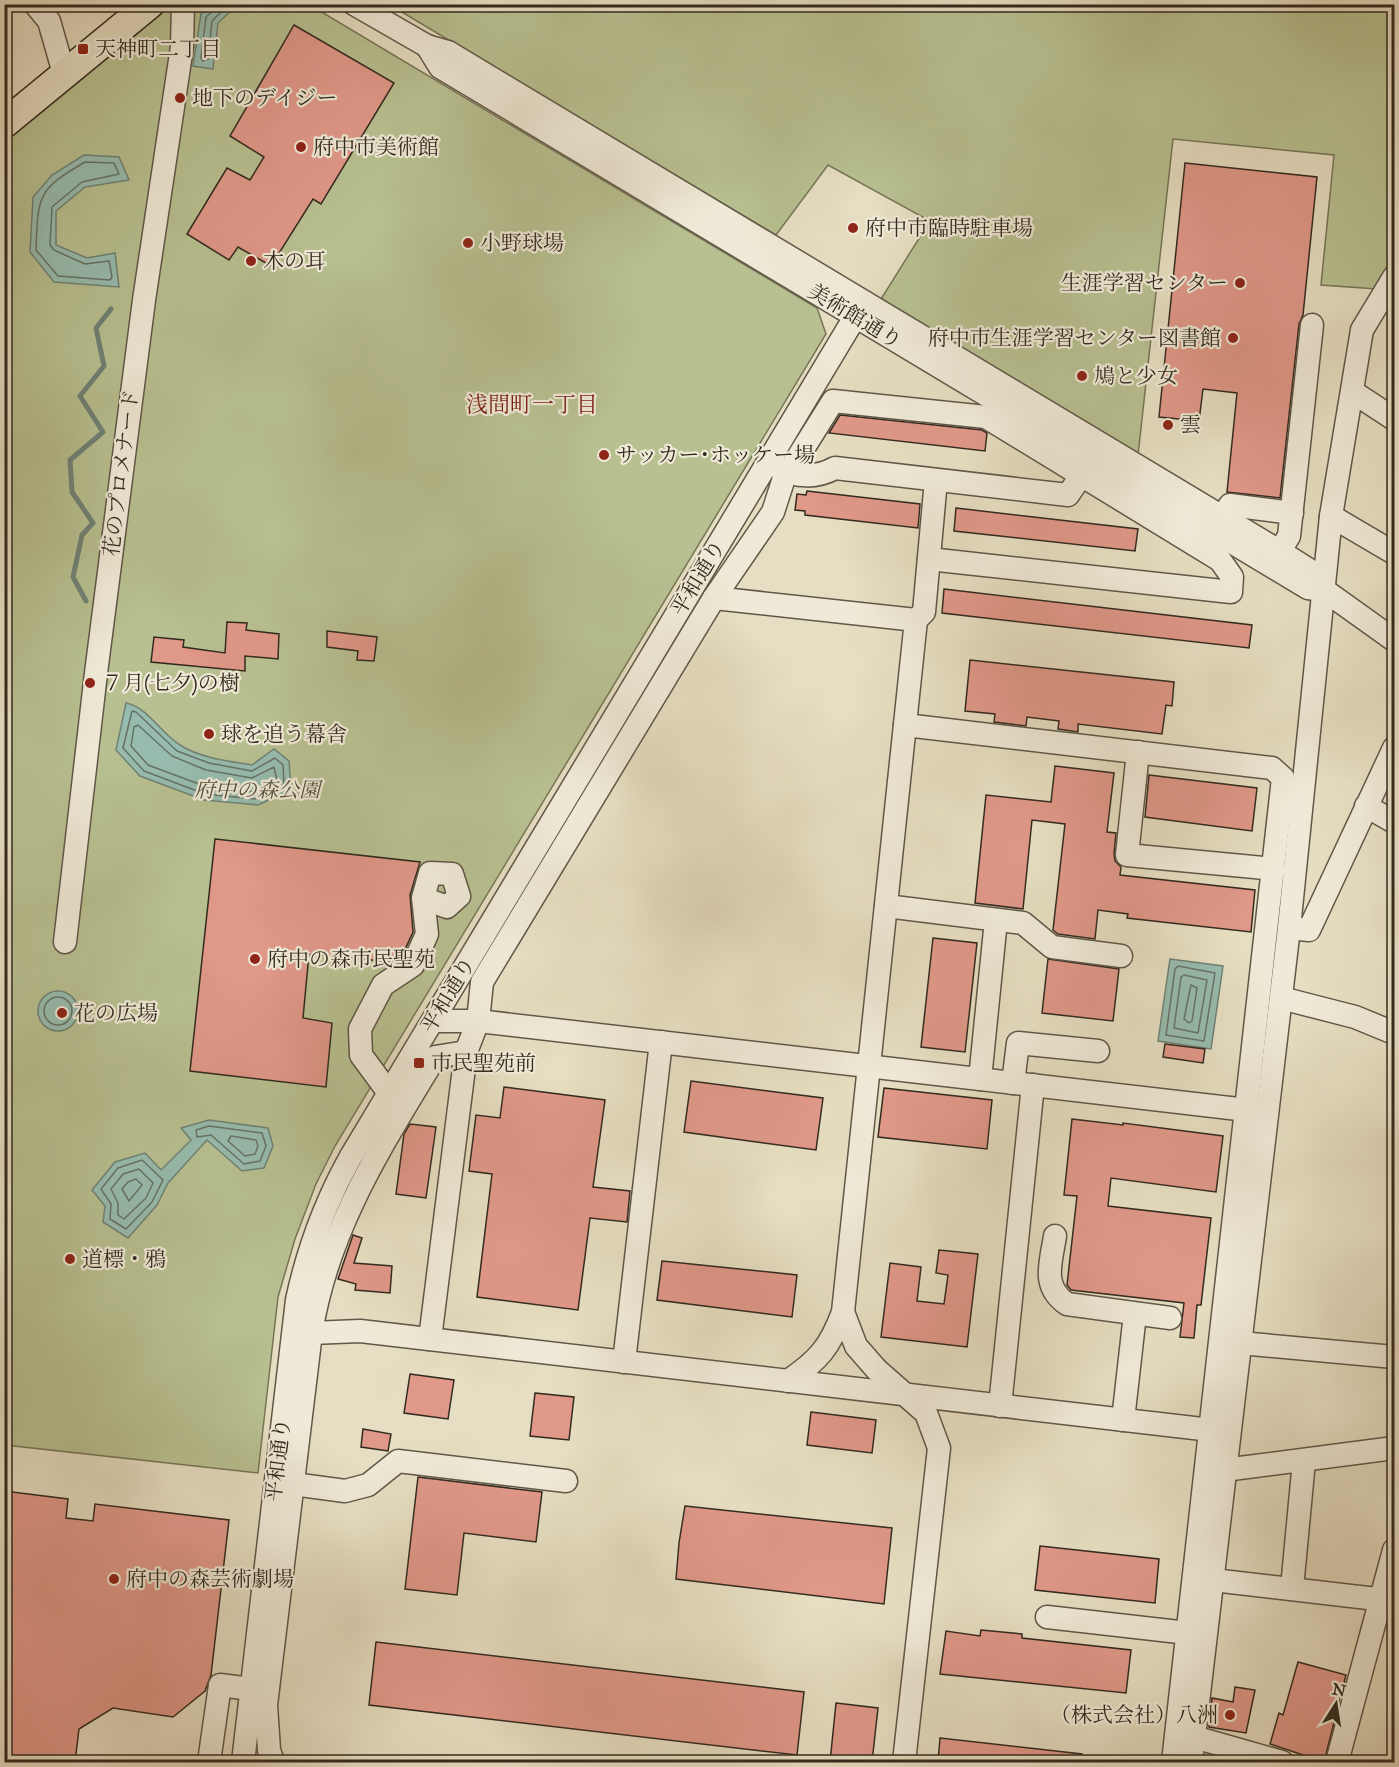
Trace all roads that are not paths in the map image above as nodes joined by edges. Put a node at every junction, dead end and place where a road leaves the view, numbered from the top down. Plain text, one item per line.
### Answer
1 (35, 4) edge
2 (150, 4) edge
3 (183, 4) edge
4 (354, 4) edge
5 (65, 77) junction
6 (4, 124) edge
7 (1394, 278) edge
8 (860, 309) junction
9 (1311, 326) dead end
10 (956, 376) junction
11 (1353, 392) junction
12 (945, 413) junction
13 (1395, 419) edge
14 (1050, 424) junction
15 (768, 462) junction
16 (1100, 470) junction
17 (788, 473) junction
18 (936, 480) junction
19 (1292, 513) junction
20 (1331, 516) junction
21 (1222, 517) junction
22 (1395, 553) edge
23 (1275, 558) junction
24 (929, 559) junction
25 (1324, 590) junction
26 (714, 598) junction
27 (916, 620) junction
28 (1395, 639) edge
29 (905, 725) junction
30 (1395, 748) edge
31 (1137, 752) junction
32 (1366, 806) junction
33 (1395, 822) edge
34 (1274, 870) junction
35 (423, 898) dead end
36 (886, 906) junction
37 (996, 920) junction
38 (1289, 928) junction
39 (65, 942) dead end
40 (1121, 956) dead end
41 (1281, 998) junction
42 (433, 1021) junction
43 (478, 1021) junction
44 (1395, 1033) edge
45 (661, 1042) junction
46 (1098, 1051) dead end
47 (466, 1052) junction
48 (869, 1066) junction
49 (980, 1079) junction
50 (1023, 1084) junction
51 (389, 1093) junction
52 (1247, 1110) junction
53 (1019, 1231) junction
54 (843, 1312) junction
55 (1135, 1314) junction
56 (1170, 1318) dead end
57 (311, 1333) junction
58 (430, 1339) junction
59 (1240, 1343) junction
60 (1395, 1357) edge
61 (624, 1362) junction
62 (789, 1381) junction
63 (905, 1395) junction
64 (1000, 1406) junction
65 (1123, 1420) junction
66 (1211, 1430) junction
67 (1395, 1448) edge
68 (1304, 1461) junction
69 (1224, 1470) junction
70 (566, 1481) dead end
71 (293, 1484) junction
72 (1395, 1550) edge
73 (1213, 1580) junction
74 (1292, 1588) junction
75 (1389, 1599) edge
76 (1047, 1617) dead end
77 (1188, 1633) junction
78 (251, 1689) junction
79 (1194, 1737) junction
80 (209, 1762) edge
81 (243, 1762) edge
82 (273, 1762) edge
83 (904, 1762) edge
84 (1173, 1762) edge
85 (1191, 1762) edge
86 (1282, 1762) edge
87 (1337, 1762) edge

1 - 5 street
2 - 5 main road
3 - 39 street, 花のプロメナード
4 - 8 street, 美術館通り
5 - 6 main road
7 - 11 street
8 - 10 street, 美術館通り
8 - 14 street, 美術館通り
8 - 15 street, 平和通り
9 - 19 street
10 - 12 street
10 - 14 street, 美術館通り
11 - 13 street
11 - 20 street
12 - 16 street
12 - 17 street
14 - 16 street, 美術館通り
15 - 17 street
15 - 42 street, 平和通り
16 - 18 street
16 - 21 street, 美術館通り
16 - 23 street, 美術館通り
16 - 24 street
17 - 18 street
17 - 26 street
18 - 24 street
19 - 21 street
19 - 23 street
20 - 22 street
20 - 25 street
21 - 23 street, 美術館通り
23 - 25 street, 美術館通り
24 - 27 street
25 - 28 street, 美術館通り
25 - 38 street
26 - 27 street
26 - 43 street
27 - 29 street
29 - 31 street
29 - 36 street
30 - 32 street
31 - 34 street
31 - 34 street
32 - 33 street
32 - 38 street
34 - 52 street
35 - 51 street
36 - 37 street
36 - 48 street
37 - 40 street
37 - 49 street
38 - 41 street
41 - 44 street
41 - 59 street
42 - 43 street
42 - 51 street, 平和通り
43 - 45 street
43 - 47 street
45 - 48 street
45 - 61 street
46 - 50 street
47 - 57 street
47 - 58 street
48 - 49 street
48 - 54 street
49 - 50 street
50 - 52 street
50 - 53 street
51 - 78 street, 平和通り
52 - 66 street
53 - 55 street
53 - 64 street
54 - 62 street
54 - 63 street
55 - 56 street
55 - 65 street
57 - 58 street
57 - 71 street
58 - 61 street
59 - 60 street
59 - 69 street
61 - 62 street
62 - 63 street
63 - 64 street
63 - 83 street
64 - 65 street
65 - 66 street
66 - 77 street
67 - 68 street
68 - 69 street
68 - 74 street
69 - 73 street
70 - 71 street
71 - 82 street
72 - 75 street
73 - 74 street
73 - 79 street
74 - 75 street
75 - 87 street
76 - 77 street
77 - 84 street
78 - 80 street
78 - 81 street, 平和通り
79 - 85 street
79 - 86 street

